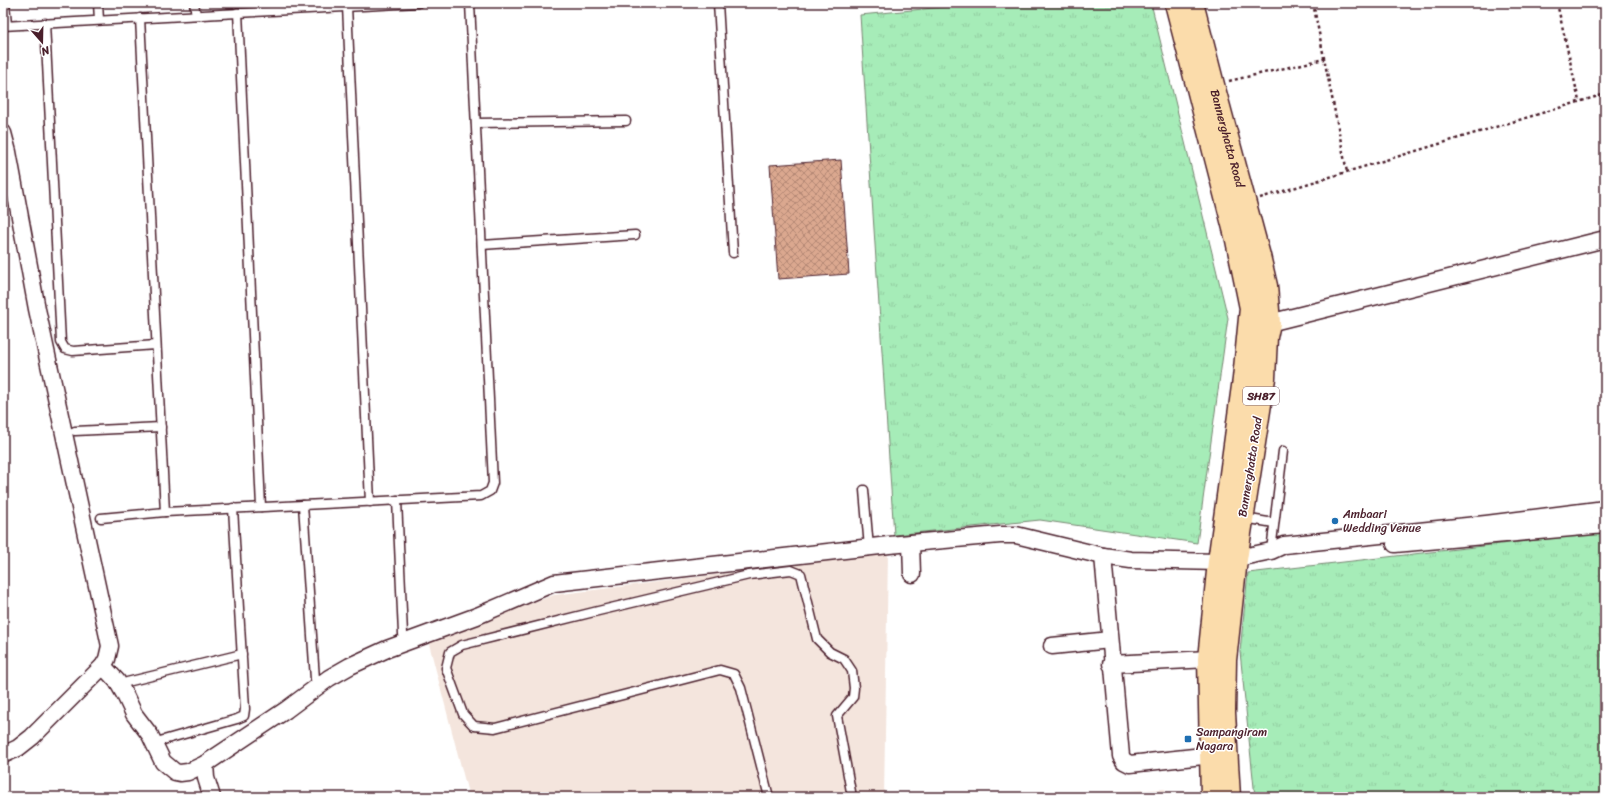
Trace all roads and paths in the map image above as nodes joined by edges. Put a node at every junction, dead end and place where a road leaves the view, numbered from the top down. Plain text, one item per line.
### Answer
1 (5, 3) edge
2 (98, 3) edge
3 (194, 3) edge
4 (418, 3) edge
5 (470, 3) edge
6 (718, 3) edge
7 (1176, 3) edge
8 (1192, 3) edge
9 (1313, 3) edge
10 (1557, 3) edge
11 (365, 4) edge
12 (347, 6) junction
13 (276, 7) edge
14 (238, 12) junction
15 (196, 15) junction
16 (140, 18) junction
17 (99, 20) junction
18 (45, 23) junction
19 (5, 25) edge
20 (1324, 59) junction
21 (1213, 85) junction
22 (1605, 94) edge
23 (1579, 101) junction
24 (626, 121) dead end
25 (476, 123) junction
26 (3, 133) edge
27 (1347, 172) junction
28 (1245, 203) junction
29 (635, 235) dead end
30 (1605, 238) edge
31 (482, 245) junction
32 (732, 252) dead end
33 (1269, 323) junction
34 (156, 345) junction
35 (161, 427) junction
36 (75, 431) dead end
37 (1283, 450) dead end
38 (864, 490) dead end
39 (398, 500) junction
40 (370, 502) junction
41 (303, 505) junction
42 (261, 507) junction
43 (233, 508) junction
44 (1605, 509) edge
45 (165, 512) junction
46 (101, 518) dead end
47 (1243, 518) junction
48 (1274, 523) junction
49 (1605, 525) edge
50 (911, 543) junction
51 (869, 548) junction
52 (1272, 550) junction
53 (1103, 556) junction
54 (1228, 560) junction
55 (912, 574) dead end
56 (403, 634) dead end
57 (1110, 640) junction
58 (1052, 646) dead end
59 (242, 654) junction
60 (1209, 659) junction
61 (1112, 664) junction
62 (103, 666) junction
63 (315, 679) dead end
64 (127, 682) dead end
65 (160, 741) dead end
66 (1216, 747) junction
67 (3, 755) edge
68 (205, 764) junction
69 (212, 797) edge
70 (769, 797) edge
71 (852, 797) edge
72 (1215, 797) edge

1 - 19 lane
2 - 17 lane
3 - 15 lane
4 - 11 lane
5 - 25 lane
6 - 32 lane
7 - 54 main road, Bannerghatta Road / SH87
8 - 21 main road, Bannerghatta Road / SH87
9 - 20 path
10 - 23 path
11 - 12 lane
12 - 13 lane
12 - 40 lane
13 - 14 lane
14 - 15 lane
14 - 42 lane
15 - 16 lane
16 - 17 lane
16 - 34 lane
17 - 18 lane
18 - 19 lane
18 - 34 lane
20 - 21 path
20 - 27 path
21 - 28 main road, Bannerghatta Road / SH87
22 - 23 path
23 - 27 path
24 - 25 lane
25 - 31 lane
26 - 62 street
27 - 28 path
28 - 33 main road, Bannerghatta Road / SH87
29 - 31 lane
30 - 33 street
31 - 39 lane
33 - 47 main road, Bannerghatta Road / SH87
34 - 35 lane
35 - 36 lane
35 - 45 lane
37 - 48 lane
38 - 51 lane
39 - 40 lane
39 - 56 lane
40 - 41 lane
41 - 42 lane
41 - 63 lane
42 - 43 lane
43 - 45 lane
43 - 59 lane
44 - 52 street
45 - 46 lane
47 - 48 lane
47 - 54 main road, Bannerghatta Road / SH87
48 - 52 lane
49 - 52 street
50 - 51 street
50 - 53 street
50 - 55 street
51 - 68 street
52 - 54 street
53 - 54 street
53 - 57 street
54 - 60 main road, Bannerghatta Road / SH87
54 - 66 main road, Bannerghatta Road / SH87
57 - 58 street
57 - 61 street
59 - 64 lane
59 - 65 lane
60 - 61 street
60 - 66 main road, Bannerghatta Road / SH87
61 - 66 street
62 - 67 street
62 - 68 street
66 - 72 main road, Bannerghatta Road / SH87
68 - 69 street
70 - 71 lane

